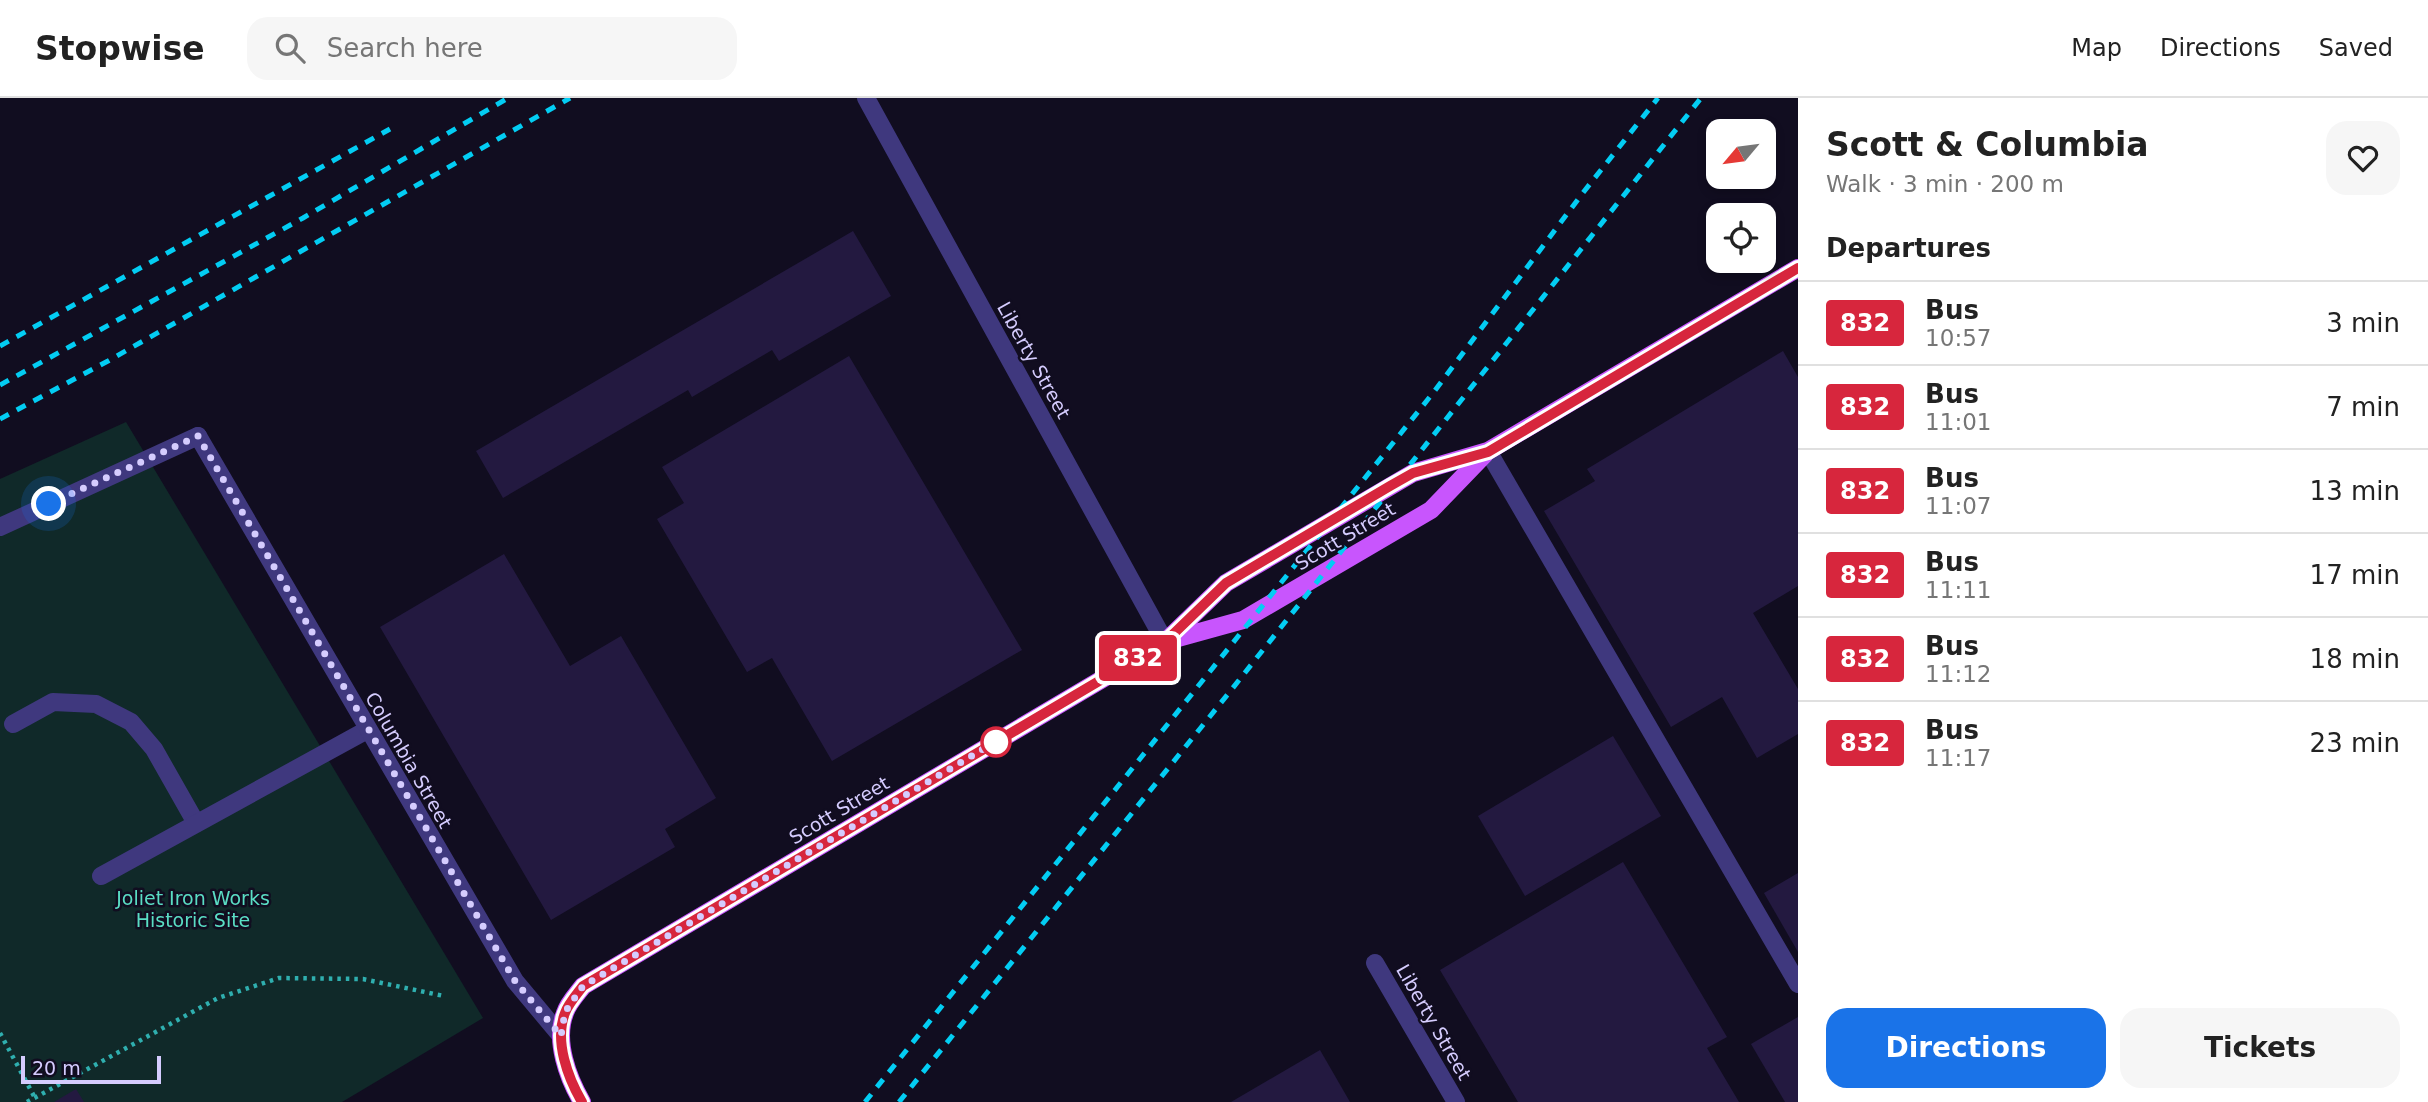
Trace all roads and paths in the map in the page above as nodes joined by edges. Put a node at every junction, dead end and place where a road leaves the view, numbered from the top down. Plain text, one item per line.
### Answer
1 (866, 98) edge
2 (1798, 268) edge
3 (1488, 452) junction
4 (0, 527) edge
5 (1165, 642) junction
6 (13, 724) dead end
7 (368, 730) junction
8 (196, 823) junction
9 (101, 876) dead end
10 (1375, 963) dead end
11 (1798, 984) edge
12 (444, 996) dead end
13 (0, 1033) edge
14 (561, 1036) junction
15 (35, 1098) junction
16 (27, 1102) edge
17 (582, 1102) edge
18 (1456, 1102) edge

1 - 5 street, Liberty Street
2 - 3 main road, Scott Street
3 - 5 main road, Scott Street
3 - 5 main road, Scott Street
3 - 11 street
4 - 7 street, Columbia Street
5 - 14 main road, Scott Street
6 - 8 street
7 - 8 street
7 - 14 street, Columbia Street
8 - 9 street
10 - 18 street, Liberty Street
12 - 15 path
13 - 15 path
14 - 17 main road, Columbia Street
15 - 16 path

